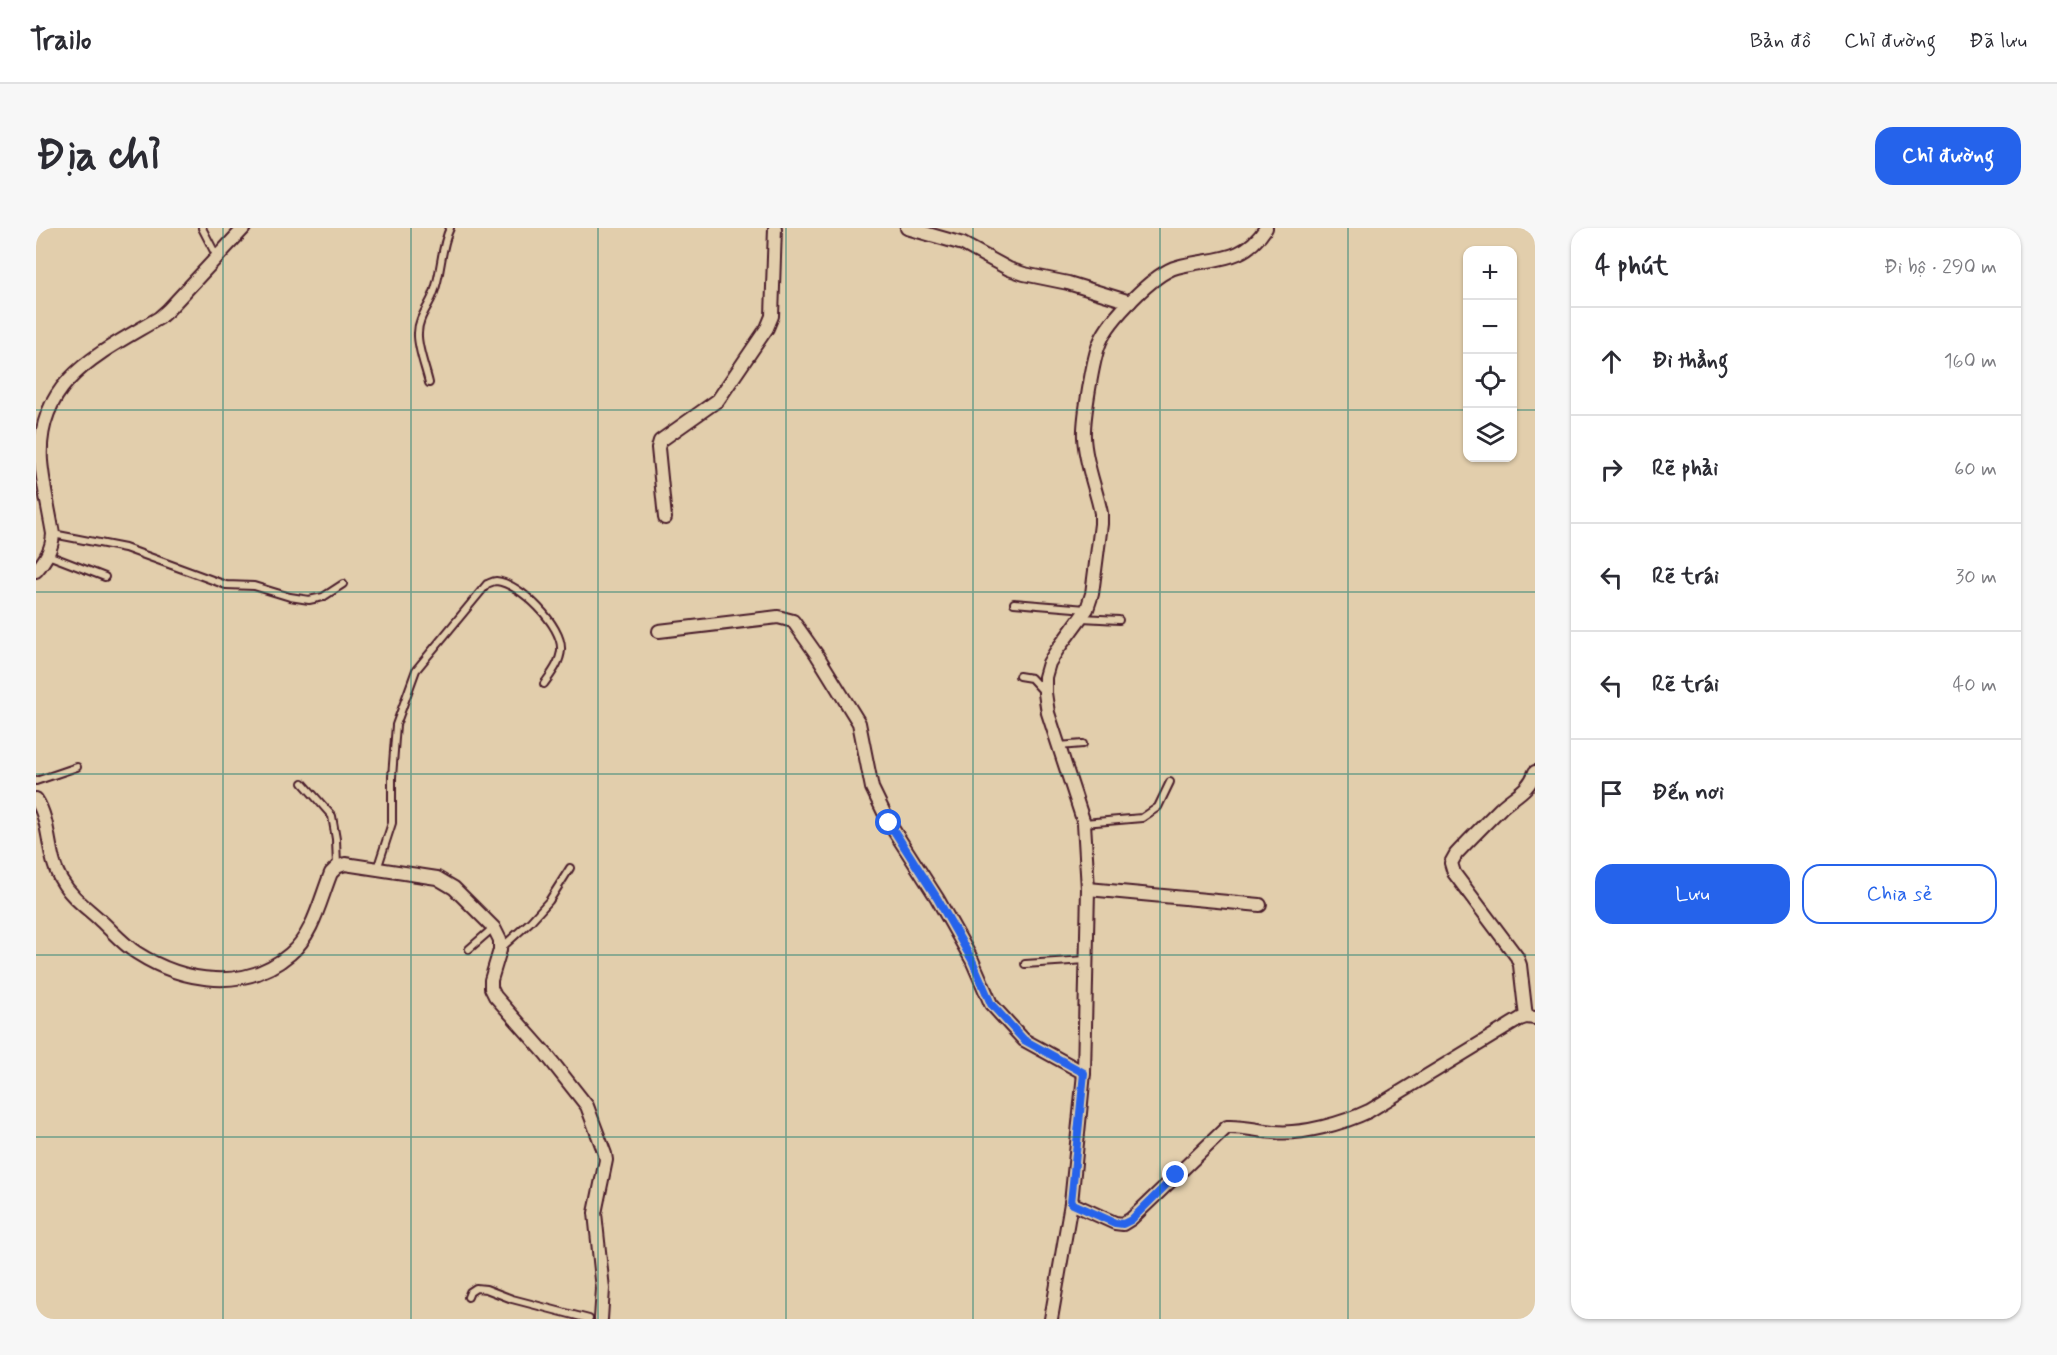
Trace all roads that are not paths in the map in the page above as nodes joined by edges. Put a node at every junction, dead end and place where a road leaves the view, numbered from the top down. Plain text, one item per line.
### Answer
1 (202, 228) edge
2 (244, 228) edge
3 (450, 228) edge
4 (775, 228) edge
5 (907, 228) edge
6 (1266, 228) edge
7 (217, 258) junction
8 (1130, 302) junction
9 (429, 383) dead end
10 (665, 518) dead end
11 (53, 534) junction
12 (48, 555) junction
13 (36, 571) edge
14 (105, 577) dead end
15 (343, 584) dead end
16 (1014, 603) dead end
17 (1084, 614) junction
18 (1119, 620) dead end
19 (660, 631) dead end
20 (1019, 676) dead end
21 (544, 684) dead end
22 (1045, 693) junction
23 (1083, 744) dead end
24 (1058, 746) junction
25 (77, 768) dead end
26 (1535, 772) edge
27 (36, 782) edge
28 (1170, 782) dead end
29 (303, 783) dead end
30 (36, 799) edge
31 (1084, 823) junction
32 (337, 867) junction
33 (570, 868) dead end
34 (377, 869) junction
35 (1088, 890) junction
36 (1260, 905) dead end
37 (494, 928) junction
38 (469, 949) dead end
39 (500, 950) junction
40 (1086, 960) junction
41 (1025, 964) dead end
42 (1531, 1018) edge
43 (1084, 1073) junction
44 (1071, 1203) junction
45 (468, 1297) dead end
46 (589, 1319) edge
47 (602, 1319) edge
48 (1051, 1319) edge

1 - 7 lane
2 - 7 street
3 - 9 lane
4 - 10 street
5 - 8 street
6 - 8 street
7 - 11 street
8 - 17 street
11 - 12 street
11 - 15 lane
12 - 13 street
12 - 14 lane
16 - 17 lane
17 - 18 lane
17 - 22 street
19 - 43 street
20 - 22 lane
21 - 34 lane
22 - 24 street
23 - 24 lane
24 - 31 street
25 - 27 lane
26 - 42 street
28 - 31 lane
29 - 32 lane
30 - 32 street
31 - 35 street
32 - 34 street
33 - 39 lane
34 - 37 street
35 - 36 street
35 - 40 street
37 - 38 lane
37 - 39 street
39 - 47 street
40 - 41 lane
40 - 43 street
42 - 44 street
43 - 44 street
44 - 48 street
45 - 46 lane

